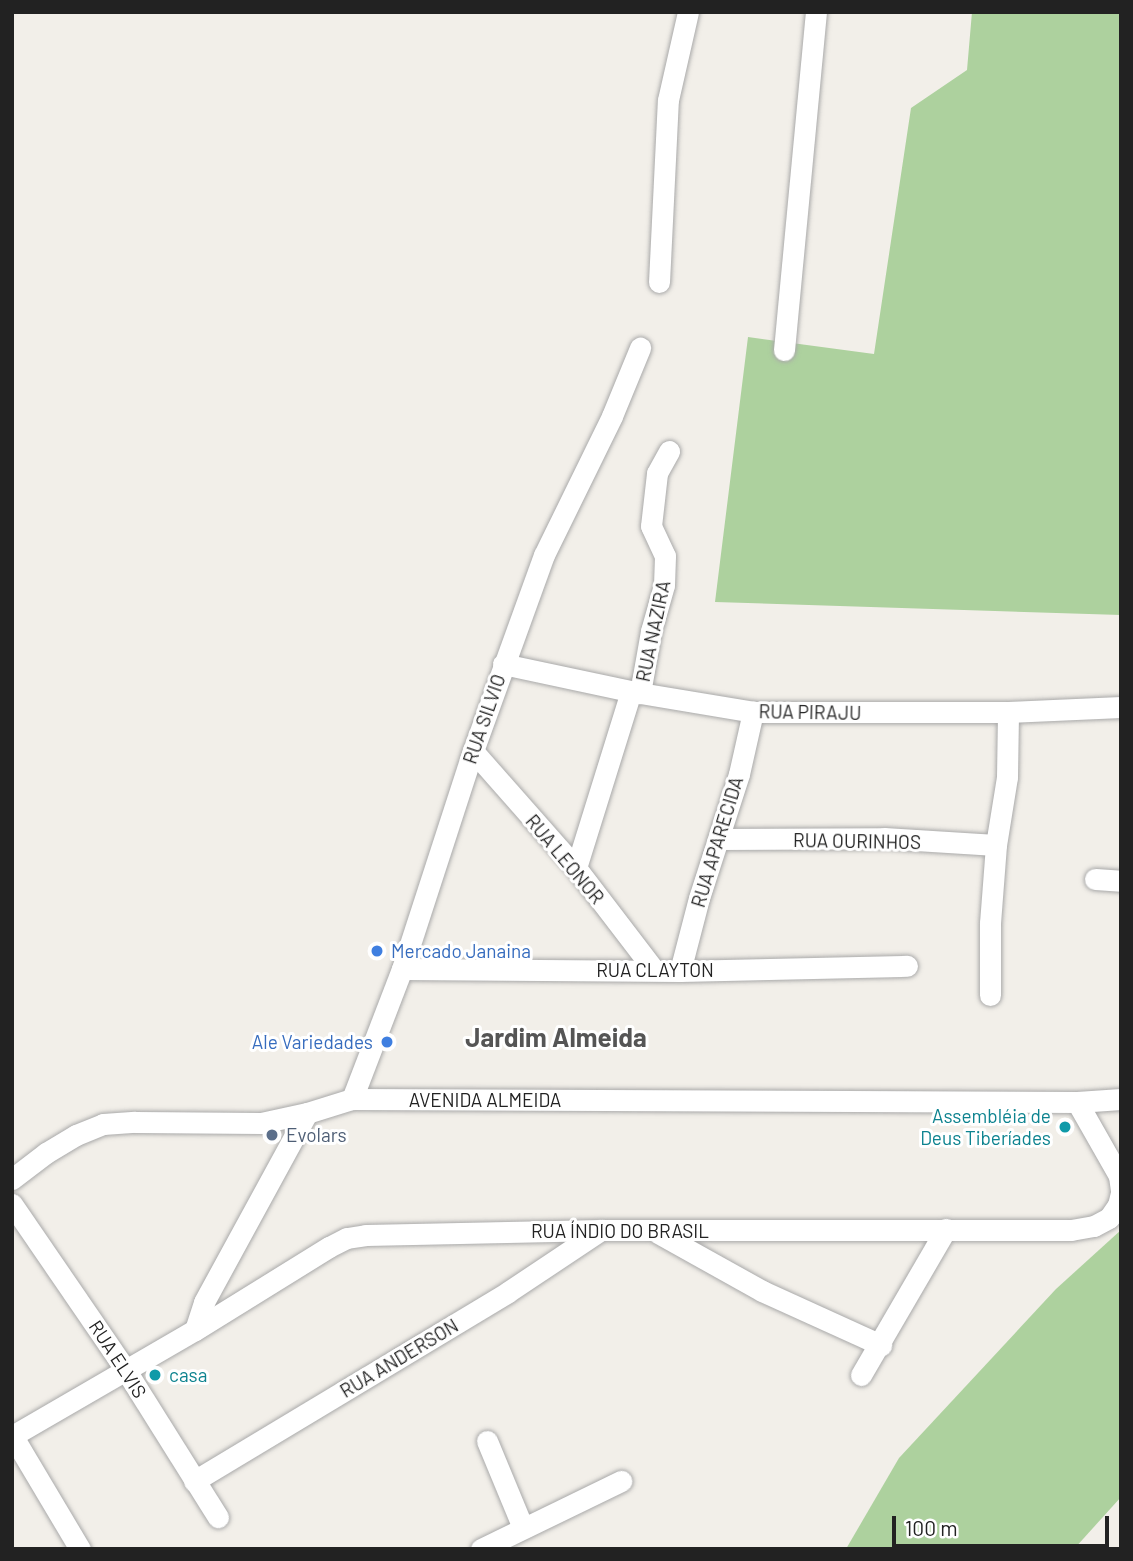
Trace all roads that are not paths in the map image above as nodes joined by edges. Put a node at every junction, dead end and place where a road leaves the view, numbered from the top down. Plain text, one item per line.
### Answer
1 (688, 12) edge
2 (816, 12) edge
3 (660, 282) dead end
4 (640, 348) dead end
5 (784, 350) dead end
6 (669, 451) dead end
7 (503, 664) junction
8 (636, 692) junction
9 (1121, 707) edge
10 (753, 712) junction
11 (1008, 712) junction
12 (473, 751) junction
13 (718, 839) junction
14 (996, 845) junction
15 (576, 868) junction
16 (1095, 879) dead end
17 (1121, 881) edge
18 (907, 966) dead end
19 (402, 969) junction
20 (654, 970) junction
21 (680, 971) junction
22 (990, 995) dead end
23 (352, 1099) junction
24 (1120, 1099) edge
25 (1076, 1102) junction
26 (307, 1112) junction
27 (12, 1179) edge
28 (1121, 1191) edge
29 (12, 1204) edge
30 (946, 1229) junction
31 (601, 1230) junction
32 (657, 1232) junction
33 (195, 1330) junction
34 (881, 1345) junction
35 (125, 1369) junction
36 (862, 1375) dead end
37 (12, 1435) edge
38 (487, 1441) dead end
39 (194, 1481) junction
40 (621, 1481) dead end
41 (218, 1517) dead end
42 (523, 1528) junction
43 (80, 1549) edge
44 (481, 1549) edge

1 - 3 street
2 - 5 street
4 - 7 street, RUA SILVIO
6 - 8 street, RUA NAZIRA
7 - 8 street, RUA PIRAJU
7 - 12 street, RUA SILVIO
8 - 10 street, RUA PIRAJU
8 - 15 street, RUA NAZIRA
9 - 11 street, RUA PIRAJU
10 - 11 street, RUA PIRAJU
10 - 13 street, RUA APARECIDA
11 - 14 street
12 - 15 street, RUA LEONOR
12 - 19 street, RUA SILVIO
13 - 14 street, RUA OURINHOS
13 - 21 street, RUA APARECIDA
14 - 22 street
15 - 20 street, RUA LEONOR
16 - 17 street
18 - 21 street, RUA CLAYTON
19 - 20 street, RUA CLAYTON
19 - 23 street, RUA SILVIO
20 - 21 street, RUA CLAYTON
23 - 25 street, AVENIDA ALMEIDA
23 - 26 street, AVENIDA ALMEIDA
24 - 25 street, AVENIDA ALMEIDA
25 - 28 street
26 - 27 street
26 - 33 street
28 - 30 street, RUA ÍNDIO DO BRASIL
29 - 35 street, RUA ELVIS
30 - 32 street, RUA ÍNDIO DO BRASIL
30 - 34 street
31 - 32 street, RUA ÍNDIO DO BRASIL
31 - 33 street, RUA ÍNDIO DO BRASIL
31 - 39 street, RUA ANDERSON
32 - 34 street
33 - 35 street
34 - 36 street
35 - 37 street
35 - 39 street, RUA ELVIS
37 - 43 street
38 - 42 street
39 - 41 street, RUA ELVIS
40 - 42 street
42 - 44 street

